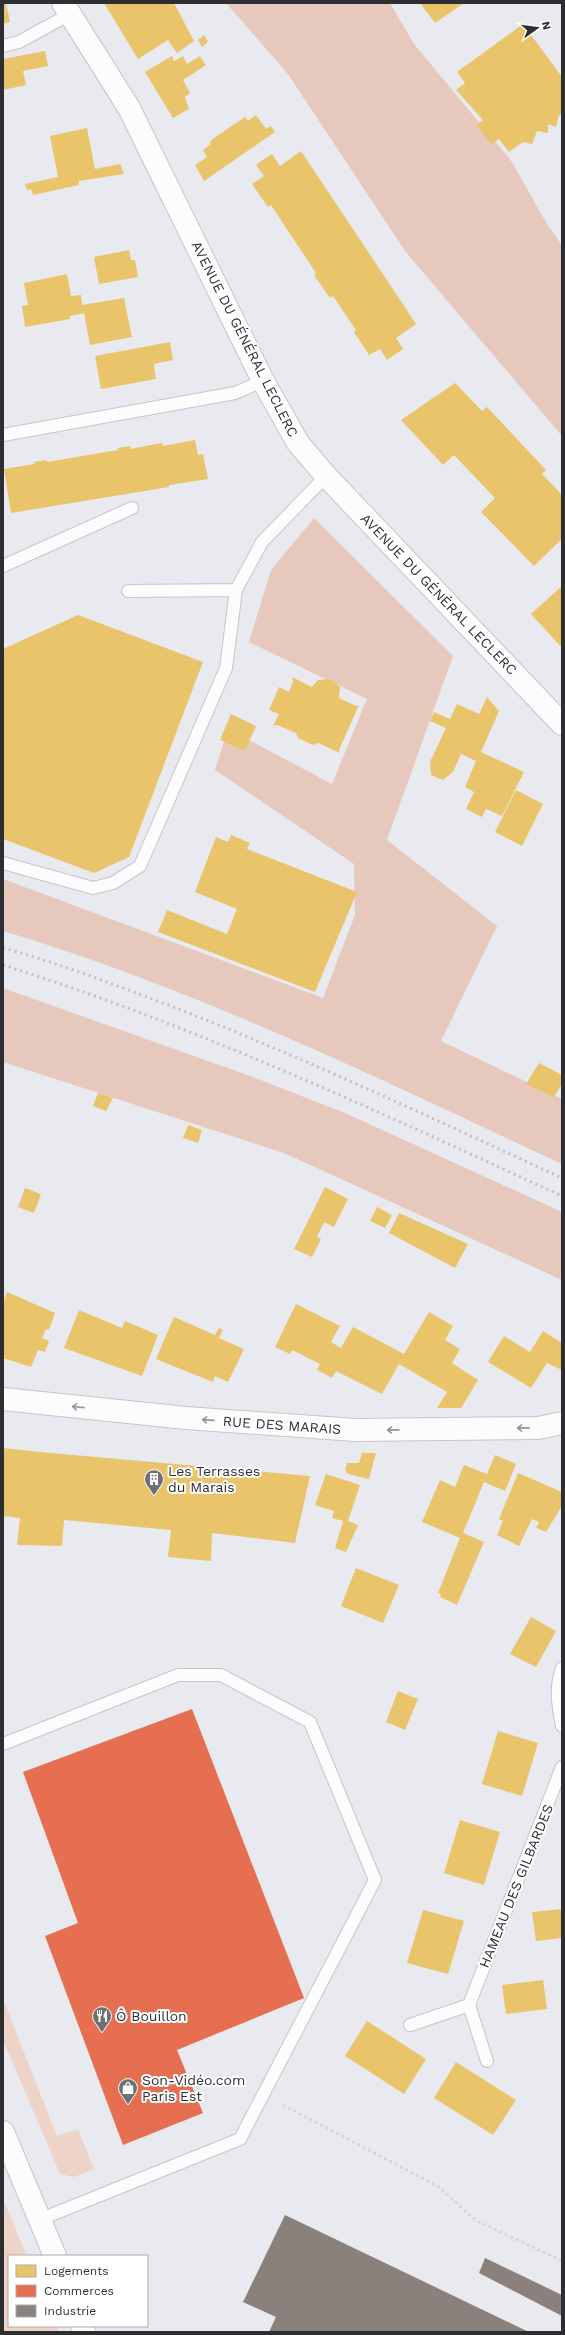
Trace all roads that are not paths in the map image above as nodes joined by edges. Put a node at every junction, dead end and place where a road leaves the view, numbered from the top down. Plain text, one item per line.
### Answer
1 (67, 8) edge
2 (3, 46) edge
3 (263, 381) junction
4 (3, 435) edge
5 (326, 476) junction
6 (132, 508) dead end
7 (3, 566) edge
8 (236, 590) junction
9 (128, 591) dead end
10 (562, 724) edge
11 (3, 863) edge
12 (3, 1399) edge
13 (562, 1424) edge
14 (562, 1668) edge
15 (562, 1726) edge
16 (3, 1744) edge
17 (562, 1766) edge
18 (469, 2004) junction
19 (410, 2025) dead end
20 (487, 2061) dead end
21 (3, 2132) edge
22 (40, 2219) junction
23 (54, 2255) edge

1 - 2 lane
1 - 3 main road, AVENUE DU GÉNÉRAL LECLERC
3 - 4 lane
3 - 5 main road, AVENUE DU GÉNÉRAL LECLERC
5 - 8 lane
5 - 10 main road, AVENUE DU GÉNÉRAL LECLERC
6 - 7 lane
8 - 9 lane
8 - 11 lane
13 -> 12 main road, RUE DES MARAIS
14 - 15 lane
16 - 22 lane
17 - 18 lane, HAMEAU DES GILBARDES
18 - 19 lane
18 - 20 lane
21 - 22 main road
22 - 23 main road

